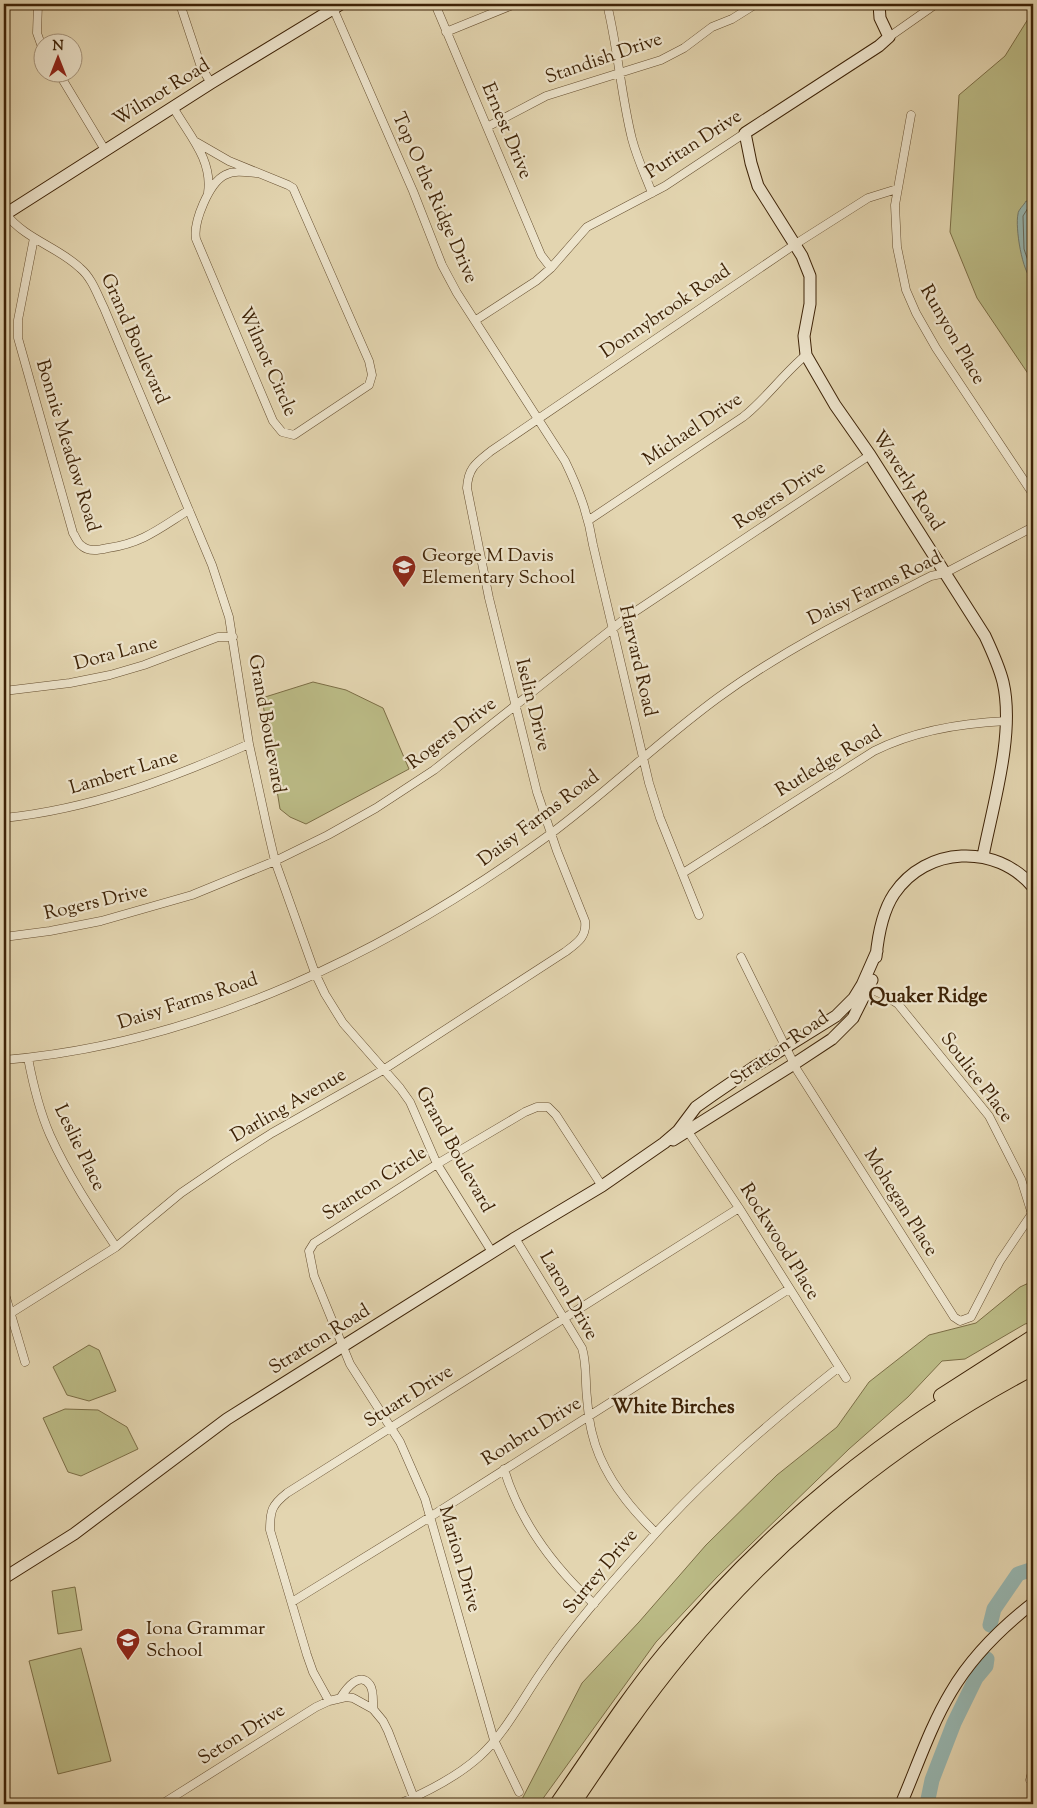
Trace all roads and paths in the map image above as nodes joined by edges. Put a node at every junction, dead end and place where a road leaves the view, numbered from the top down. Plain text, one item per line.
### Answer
1 (38, 4) edge
2 (180, 4) edge
3 (435, 4) edge
4 (515, 4) edge
5 (607, 4) edge
6 (756, 4) edge
7 (879, 4) edge
8 (936, 4) edge
9 (337, 6) edge
10 (37, 32) edge
11 (446, 32) junction
12 (888, 37) junction
13 (620, 73) junction
14 (64, 82) edge
15 (211, 83) junction
16 (174, 107) junction
17 (911, 115) dead end
18 (487, 127) junction
19 (745, 133) junction
20 (196, 142) junction
21 (105, 150) junction
22 (256, 173) junction
23 (897, 189) junction
24 (652, 193) junction
25 (208, 196) junction
26 (4, 214) edge
27 (34, 238) junction
28 (794, 245) junction
29 (550, 268) junction
30 (476, 320) junction
31 (806, 355) junction
32 (538, 418) junction
33 (870, 455) junction
34 (467, 480) joint
35 (1033, 494) edge
36 (189, 510) junction
37 (589, 520) junction
38 (1033, 527) edge
39 (945, 573) junction
40 (612, 629) junction
41 (233, 637) junction
42 (4, 691) edge
43 (515, 706) junction
44 (1007, 721) junction
45 (249, 744) junction
46 (643, 758) junction
47 (4, 818) edge
48 (551, 833) junction
49 (983, 856) junction
50 (275, 861) junction
51 (683, 873) junction
52 (1033, 887) edge
53 (699, 915) dead end
54 (585, 932) joint
55 (4, 937) edge
56 (741, 957) dead end
57 (315, 973) junction
58 (866, 987) junction
59 (786, 1047) junction
60 (28, 1058) junction
61 (4, 1060) edge
62 (794, 1064) junction
63 (384, 1070) junction
64 (686, 1128) junction
65 (438, 1164) junction
66 (602, 1186) junction
67 (739, 1208) junction
68 (1032, 1213) edge
69 (515, 1238) junction
70 (116, 1247) junction
71 (492, 1252) junction
72 (789, 1289) junction
73 (4, 1291) edge
74 (11, 1313) junction
75 (564, 1317) junction
76 (1033, 1337) edge
77 (342, 1346) junction
78 (1033, 1353) edge
79 (24, 1362) dead end
80 (839, 1367) junction
81 (1033, 1368) edge
82 (846, 1378) dead end
83 (590, 1416) junction
84 (391, 1427) junction
85 (899, 1434) junction
86 (504, 1469) junction
87 (430, 1517) junction
88 (656, 1533) junction
89 (4, 1578) edge
90 (292, 1602) junction
91 (1033, 1603) edge
92 (594, 1604) junction
93 (341, 1697) junction
94 (328, 1701) junction
95 (373, 1709) junction
96 (494, 1740) junction
97 (1033, 1768) edge
98 (1030, 1780) dead end
99 (519, 1792) dead end
100 (414, 1798) junction
101 (162, 1804) edge
102 (399, 1804) edge
103 (557, 1804) edge
104 (573, 1804) edge
105 (901, 1804) edge

1 - 10 street
2 - 15 street
3 - 11 street, Ernest Drive
4 - 11 street
5 - 13 street
6 - 13 street, Standish Drive
7 - 12 street
8 - 12 street, Puritan Drive
9 - 15 street, Wilmot Road
9 - 30 street, Top O the Ridge Drive
11 - 18 street, Ernest Drive
12 - 19 street, Puritan Drive
13 - 18 street, Standish Drive
13 - 24 street
14 - 21 street
15 - 16 street, Wilmot Road
16 - 20 street, Wilmot Circle
16 - 21 street, Wilmot Road
17 - 23 street, Runyon Place
18 - 29 street, Ernest Drive
19 - 24 street, Puritan Drive
19 - 28 street, Waverly Road
20 - 22 street, Wilmot Circle
20 - 25 street, Wilmot Circle
21 - 26 street, Wilmot Road
22 - 25 street, Wilmot Circle
22 - 25 street, Wilmot Circle
23 - 28 street, Donnybrook Road
23 - 35 street, Runyon Place
24 - 29 street, Puritan Drive
26 - 27 street, Grand Boulevard
27 - 36 street, Grand Boulevard
27 - 36 street, Bonnie Meadow Road
28 - 31 street, Waverly Road
28 - 32 street, Donnybrook Road
29 - 30 street, Puritan Drive
30 - 32 street, Top O the Ridge Drive
31 - 33 street, Waverly Road
31 - 37 street, Michael Drive
32 - 34 street, Donnybrook Road
32 - 37 street, Harvard Road
33 - 39 street, Waverly Road
33 - 40 street, Rogers Drive
34 - 43 street, Iselin Drive
36 - 41 street, Grand Boulevard
37 - 40 street, Harvard Road
38 - 39 street, Daisy Farms Road
39 - 44 street, Waverly Road
39 - 46 street, Daisy Farms Road
40 - 43 street, Rogers Drive
40 - 46 street, Harvard Road
41 - 42 street, Dora Lane
41 - 45 street, Grand Boulevard
43 - 48 street, Iselin Drive
43 - 50 street, Rogers Drive
44 - 49 street, Waverly Road
44 - 51 street, Rutledge Road
45 - 47 street, Lambert Lane
45 - 50 street, Grand Boulevard
46 - 48 street, Daisy Farms Road
46 - 51 street, Harvard Road
48 - 54 street, Iselin Drive
48 - 57 street, Daisy Farms Road
49 - 52 street, Stratton Road
49 - 58 street, Stratton Road
50 - 55 street, Rogers Drive
50 - 57 street, Grand Boulevard
51 - 53 street, Harvard Road
54 - 63 street, Darling Avenue
56 - 59 street
57 - 60 street, Daisy Farms Road
57 - 63 street, Grand Boulevard
58 - 59 street, Stratton Road
58 - 62 street, Stratton Road
58 - 68 street, Soulice Place
59 - 62 street
59 - 64 street, Stratton Road
60 - 61 street, Daisy Farms Road
60 - 70 street, Leslie Place
62 - 64 street, Stratton Road
62 - 68 street, Mohegan Place
63 - 65 street, Grand Boulevard
63 - 70 street, Darling Avenue
64 - 66 street, Stratton Road
64 - 67 street, Rockwood Place
65 - 66 street, Stanton Circle
65 - 71 street, Grand Boulevard
65 - 77 street, Stanton Circle
66 - 69 street, Stratton Road
67 - 72 street, Rockwood Place
67 - 75 street, Stuart Drive
69 - 71 street, Stratton Road
69 - 75 street, Laron Drive
70 - 74 street, Darling Avenue
71 - 77 street, Stratton Road
72 - 80 street, Rockwood Place
72 - 83 street, Ronbru Drive
73 - 74 street
74 - 79 street
75 - 83 street, Laron Drive
75 - 84 street, Stuart Drive
76 - 85 highway
77 - 84 street, Marion Drive
77 - 89 street, Stratton Road
78 - 85 highway
80 - 82 street, Rockwood Place
80 - 88 street, Surrey Drive
81 - 104 highway
83 - 86 street, Ronbru Drive
83 - 88 street, Laron Drive
84 - 87 street, Marion Drive
84 - 90 street, Stuart Drive
85 - 103 highway
86 - 87 street, Ronbru Drive
86 - 92 street
87 - 90 street, Ronbru Drive
87 - 96 street, Marion Drive
88 - 92 street, Surrey Drive
90 - 94 street, Stuart Drive
91 - 105 street
92 - 96 street, Surrey Drive
93 - 94 street, Seton Drive
93 - 95 street, Seton Drive
93 - 95 street, Seton Drive
94 - 101 street, Seton Drive
95 - 100 street, Seton Drive
96 - 99 street, Marion Drive
96 - 100 street, Surrey Drive
97 - 98 street
100 - 102 street, Surrey Drive

